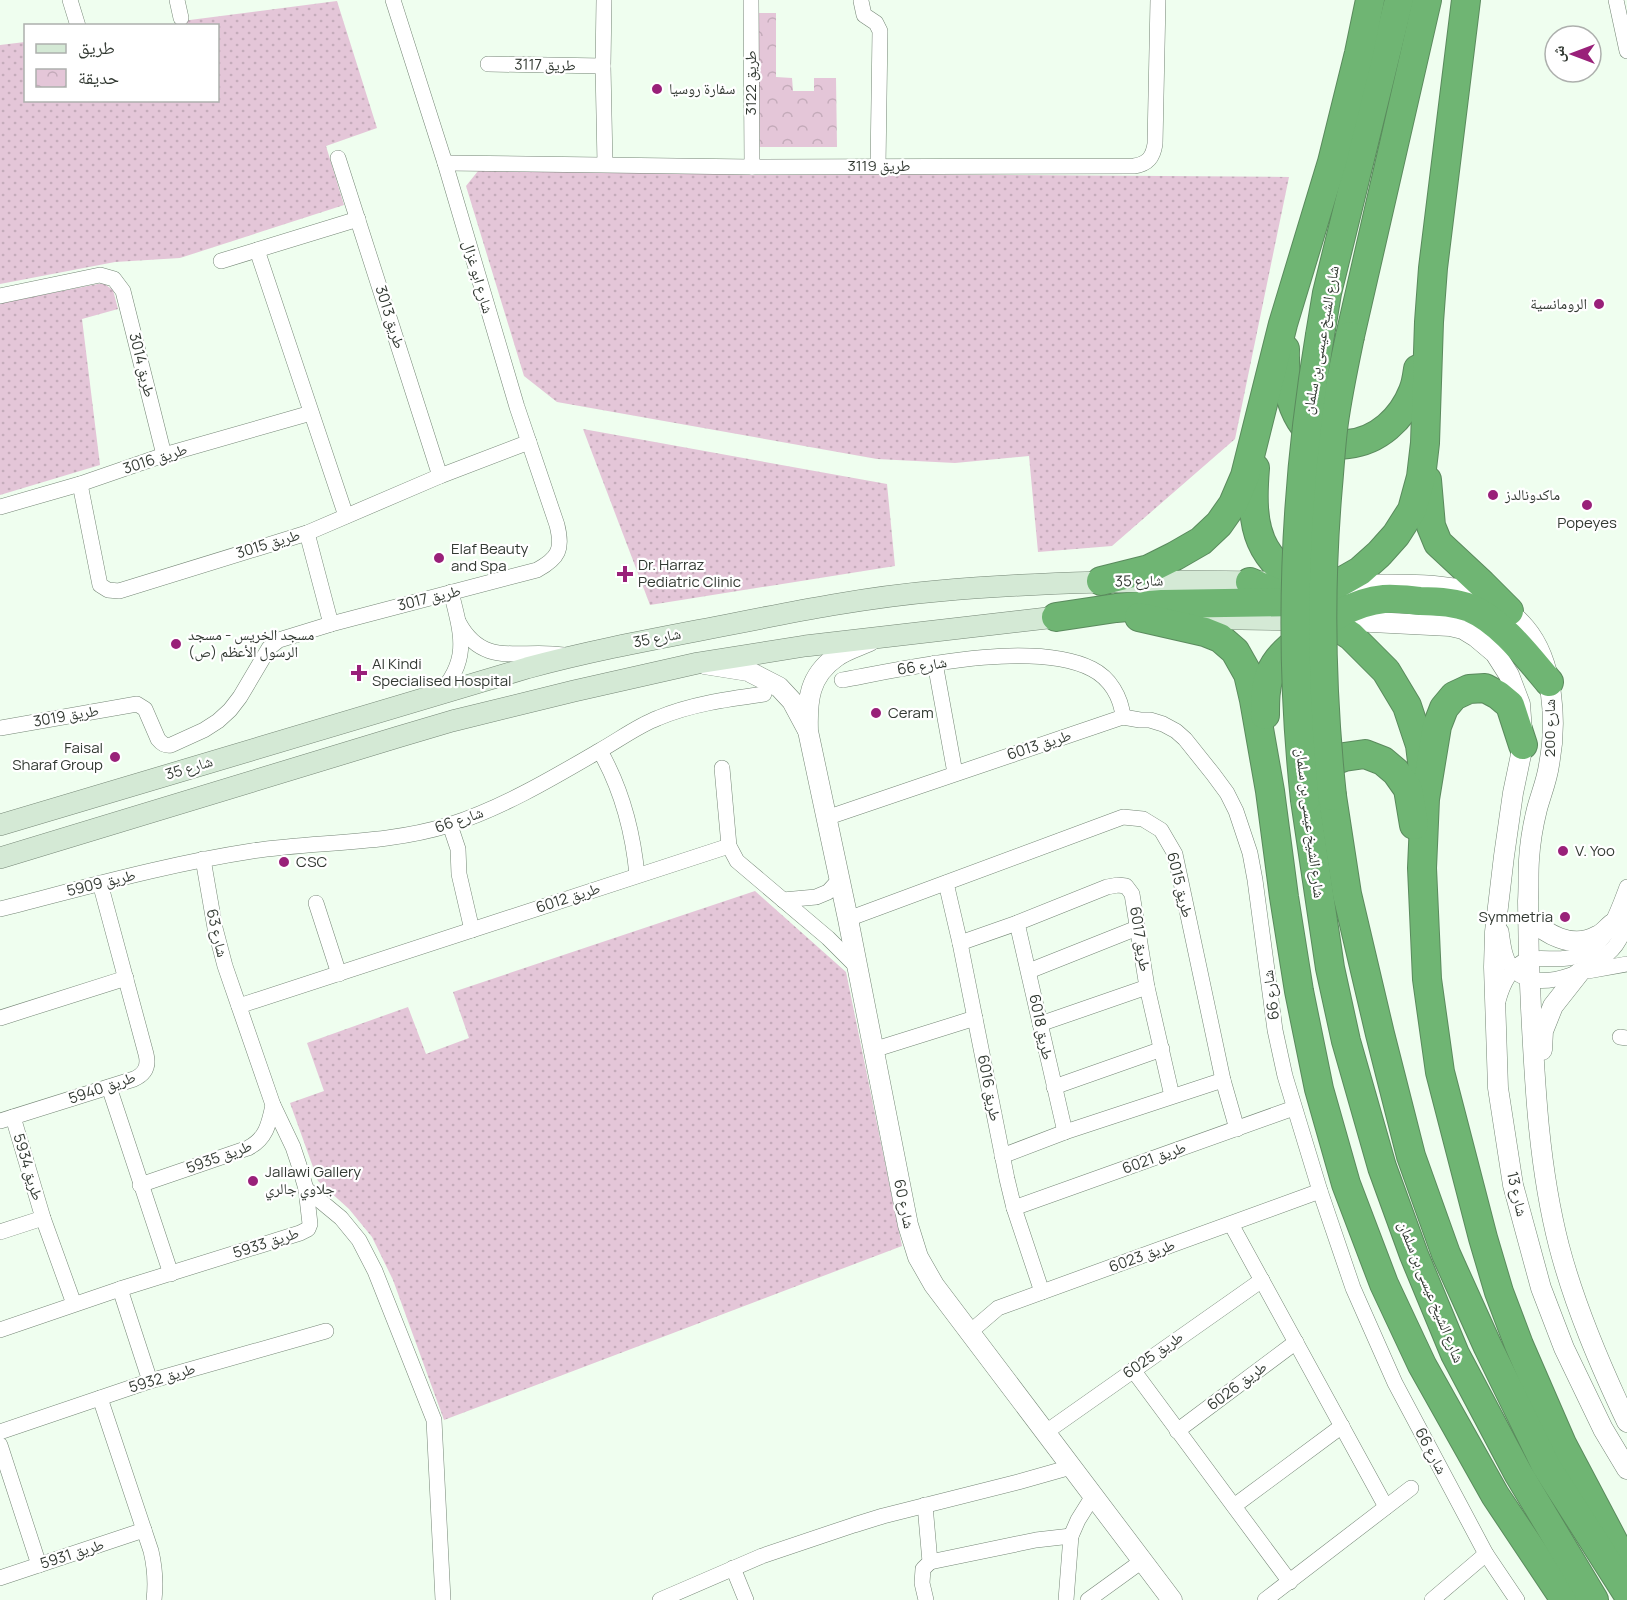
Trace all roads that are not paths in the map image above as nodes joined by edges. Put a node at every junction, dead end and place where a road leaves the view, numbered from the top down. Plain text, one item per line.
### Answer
1 (70, 0) edge
2 (177, 0) edge
3 (393, 0) edge
4 (604, 0) edge
5 (751, 0) edge
6 (1158, 0) edge
7 (1370, 0) edge
8 (1398, 0) edge
9 (1427, 0) edge
10 (1466, 0) edge
11 (1616, 0) edge
12 (861, 1) edge
13 (181, 18) dead end
14 (77, 24) edge
15 (1627, 51) edge
16 (488, 64) dead end
17 (603, 66) junction
18 (339, 158) dead end
19 (445, 163) junction
20 (605, 164) junction
21 (878, 166) junction
22 (752, 167) junction
23 (358, 219) junction
24 (257, 250) junction
25 (222, 261) dead end
26 (1300, 271) junction
27 (0, 296) edge
28 (1429, 322) junction
29 (311, 413) junction
30 (1257, 433) junction
31 (529, 442) junction
32 (1425, 443) junction
33 (164, 455) junction
34 (440, 476) junction
35 (80, 484) junction
36 (0, 507) edge
37 (346, 516) junction
38 (307, 533) junction
39 (556, 554) joint
40 (1101, 581) junction
41 (1250, 582) joint
42 (451, 592) junction
43 (1326, 602) junction
44 (1509, 611) junction
45 (1056, 617) junction
46 (1139, 617) junction
47 (459, 623) junction
48 (331, 624) junction
49 (877, 638) junction
50 (569, 656) junction
51 (698, 663) junction
52 (935, 663) junction
53 (842, 680) dead end
54 (1549, 682) junction
55 (439, 693) junction
56 (764, 694) dead end
57 (132, 704) joint
58 (1123, 717) junction
59 (0, 728) edge
60 (808, 731) junction
61 (1523, 745) junction
62 (600, 751) junction
63 (722, 768) dead end
64 (955, 773) junction
65 (1270, 791) junction
66 (1318, 798) junction
67 (1425, 800) junction
68 (826, 818) junction
69 (0, 825) edge
70 (450, 825) junction
71 (729, 846) junction
72 (0, 858) edge
73 (202, 859) junction
74 (1422, 868) junction
75 (637, 876) junction
76 (839, 880) junction
77 (946, 883) junction
78 (100, 884) junction
79 (1627, 887) edge
80 (1284, 897) junction
81 (1499, 898) junction
82 (783, 900) junction
83 (316, 903) dead end
84 (0, 909) edge
85 (1627, 909) edge
86 (1528, 916) junction
87 (848, 919) junction
88 (1017, 923) junction
89 (1612, 924) junction
90 (1137, 928) junction
91 (472, 930) junction
92 (960, 943) junction
93 (1627, 964) edge
94 (856, 966) junction
95 (1524, 970) junction
96 (1029, 971) junction
97 (339, 974) junction
98 (1579, 974) junction
99 (126, 978) junction
100 (1147, 987) junction
101 (239, 1006) junction
102 (1496, 1009) junction
103 (0, 1018) edge
104 (975, 1018) junction
105 (1040, 1024) junction
106 (1162, 1049) junction
107 (873, 1050) junction
108 (1223, 1080) junction
109 (109, 1087) junction
110 (1054, 1087) junction
111 (1172, 1096) junction
112 (273, 1105) junction
113 (1294, 1108) junction
114 (6, 1119) edge
115 (1237, 1129) junction
116 (1065, 1132) junction
117 (1002, 1156) junction
118 (140, 1185) junction
119 (306, 1189) junction
120 (1320, 1191) junction
121 (1551, 1206) junction
122 (1014, 1208) junction
123 (44, 1218) junction
124 (1231, 1224) junction
125 (0, 1232) edge
126 (171, 1274) junction
127 (1262, 1280) junction
128 (120, 1288) junction
129 (1042, 1292) junction
130 (74, 1304) junction
131 (0, 1330) edge
132 (326, 1331) dead end
133 (970, 1332) junction
134 (1296, 1342) junction
135 (1133, 1370) junction
136 (1607, 1380) junction
137 (150, 1381) junction
138 (100, 1398) junction
139 (1627, 1404) edge
140 (1627, 1422) edge
141 (1342, 1426) junction
142 (1177, 1431) junction
143 (0, 1432) edge
144 (1046, 1432) junction
145 (0, 1445) edge
146 (1071, 1467) junction
147 (1627, 1469) edge
148 (1411, 1488) dead end
149 (1093, 1497) junction
150 (925, 1505) junction
151 (1234, 1506) junction
152 (1386, 1507) junction
153 (144, 1530) junction
154 (1071, 1536) junction
155 (1486, 1554) junction
156 (930, 1562) junction
157 (1142, 1562) junction
158 (39, 1565) junction
159 (1627, 1567) edge
160 (733, 1568) junction
161 (0, 1578) edge
162 (1290, 1582) junction
163 (1627, 1593) edge
164 (154, 1600) edge
165 (443, 1600) edge
166 (660, 1600) edge
167 (746, 1600) edge
168 (926, 1600) edge
169 (1066, 1600) edge
170 (1088, 1600) edge
171 (1172, 1600) edge
172 (1265, 1600) edge
173 (1432, 1600) edge
174 (1517, 1600) edge
175 (1565, 1600) edge
176 (1594, 1600) edge

1 - 14 street
2 - 13 street
3 - 19 street, شارع ابو غزال
4 - 17 street
5 - 22 street, طريق 3122
6 - 21 street, طريق 3119
7 - 26 highway
8 - 66 highway, شارع الشيخ عيسى بن سلمان, bridge
9 - 66 highway, شارع الشيخ عيسى بن سلمان, bridge
10 - 28 highway
11 - 15 street
12 - 21 street
16 - 17 street, طريق 3117
17 - 20 street
18 - 23 street, طريق 3013
19 - 20 street, طريق 3119
19 - 31 street, شارع ابو غزال
20 - 22 street, طريق 3119
21 - 22 street, طريق 3119
23 - 24 street
23 - 34 street, طريق 3013
24 - 25 street
24 - 29 street
26 - 28 highway
26 - 30 highway
27 - 33 street, طريق 3014
28 - 32 highway
29 - 33 street, طريق 3016
29 - 37 street
30 - 40 highway
30 - 43 highway
31 - 34 street, طريق 3015
31 - 39 street, شارع ابو غزال
32 - 43 highway
32 - 44 highway
33 - 35 street, طريق 3016
34 - 37 street, طريق 3015
35 - 36 street, طريق 3016
35 - 38 street, طريق 3015
37 - 38 street, طريق 3015
38 - 48 street
39 - 42 street, طريق 3017
40 - 41 main road, شارع 35
40 - 50 main road, شارع 35
41 - 43 highway
42 - 47 street
42 - 48 street, طريق 3017
43 - 44 street, شارع 200
43 - 45 highway
43 - 46 main road, شارع 35
43 - 54 highway
43 - 61 street, شارع 200
43 - 65 highway
43 - 67 highway
44 - 54 street, شارع 200
45 - 46 main road, شارع 35
45 - 49 main road, شارع 35
46 - 65 highway
47 - 50 street
47 - 55 street
48 - 57 street, طريق 3017
49 - 51 main road, شارع 35
49 - 60 street
50 - 55 main road, شارع 35
51 - 60 street
51 - 72 main road, شارع 35
52 - 53 street, شارع 66
52 - 58 street, شارع 66
52 - 64 street
54 - 86 street, شارع 200
55 - 69 main road, شارع 35
56 - 62 street, شارع 66
57 - 59 street, طريق 3019
58 - 64 street, طريق 6013
58 - 113 street, شارع 66
60 - 68 street, شارع 60
61 - 67 highway
61 - 81 street, شارع 200
62 - 70 street, شارع 66
62 - 75 street
63 - 71 street
64 - 68 street, طريق 6013
65 - 80 highway
66 - 163 highway, شارع الشيخ عيسى بن سلمان
66 - 176 highway, شارع الشيخ عيسى بن سلمان
67 - 74 highway
68 - 76 street, شارع 60
70 - 73 street, شارع 66
70 - 91 street
71 - 75 street, طريق 6012
71 - 82 street
73 - 78 street, طريق 5909
73 - 101 street, شارع 63
74 - 80 highway
74 - 159 highway
75 - 91 street, طريق 6012
76 - 82 street
76 - 87 street, شارع 60
77 - 87 street, طريق 6015
77 - 92 street, طريق 6016
77 - 108 street, طريق 6015
78 - 84 street, طريق 5909
78 - 99 street, طريق 5940
79 - 89 street
80 - 175 highway
81 - 95 street, شارع 200
81 - 102 street, شارع 13
82 - 94 street
83 - 97 street
85 - 98 street
86 - 89 street
86 - 95 street, شارع 200
87 - 94 street, شارع 60
88 - 90 street, طريق 6017
88 - 92 street, طريق 6017
88 - 96 street, طريق 6018
89 - 95 street
90 - 96 street
90 - 100 street, طريق 6017
91 - 97 street, طريق 6012
92 - 104 street, طريق 6016
93 - 98 street
94 - 107 street, شارع 60
95 - 98 street
95 - 102 street
95 - 121 street, شارع 13
96 - 105 street, طريق 6018
97 - 101 street, طريق 6012
98 - 121 street
99 - 103 street
99 - 109 street, طريق 5940
100 - 105 street
100 - 106 street, طريق 6017
101 - 112 street, طريق 5933
102 - 147 street, شارع 13
104 - 107 street
104 - 117 street, طريق 6016
105 - 110 street, طريق 6018
106 - 110 street
106 - 111 street, طريق 6017
107 - 133 street, شارع 60
108 - 111 street
108 - 115 street, طريق 6015
109 - 114 street, طريق 5940
109 - 118 street
110 - 116 street, طريق 6018
111 - 116 street
112 - 118 street, طريق 5935
112 - 119 street, طريق 5933
113 - 115 street, طريق 6021
113 - 120 street, شارع 66
114 - 123 street, طريق 5934
115 - 122 street, طريق 6021
116 - 117 street
117 - 122 street, طريق 6016
118 - 126 street
119 - 126 street, طريق 5933
119 - 165 street
120 - 124 street, طريق 6023
120 - 155 street, شارع 66
121 - 136 street, شارع 13
122 - 129 street, طريق 6016
123 - 125 street, طريق 5934
123 - 130 street, طريق 5934
124 - 127 street
124 - 129 street, طريق 6023
126 - 128 street, طريق 5933
127 - 134 street
127 - 135 street, طريق 6025
128 - 130 street, طريق 5933
128 - 137 street
129 - 133 street, طريق 6023
130 - 131 street, طريق 5933
132 - 137 street, طريق 5932
133 - 144 street, شارع 60
134 - 141 street
134 - 142 street, طريق 6026
135 - 142 street
135 - 144 street, طريق 6025
136 - 139 street
136 - 140 street, شارع 13
137 - 138 street, طريق 5932
138 - 143 street, طريق 5932
138 - 153 street
141 - 151 street
141 - 152 street
142 - 151 street
144 - 146 street, شارع 60
145 - 158 street
146 - 149 street, شارع 60
146 - 150 street
148 - 152 street
149 - 154 street
149 - 157 street, شارع 60
150 - 156 street
150 - 160 street
151 - 162 street
152 - 162 street
153 - 158 street, طريق 5931
153 - 164 street
154 - 156 street
154 - 169 street
155 - 173 street
155 - 174 street, شارع 66
156 - 168 street
157 - 170 street
157 - 171 street, شارع 60
158 - 161 street, طريق 5931
160 - 166 street
160 - 167 street
162 - 172 street

